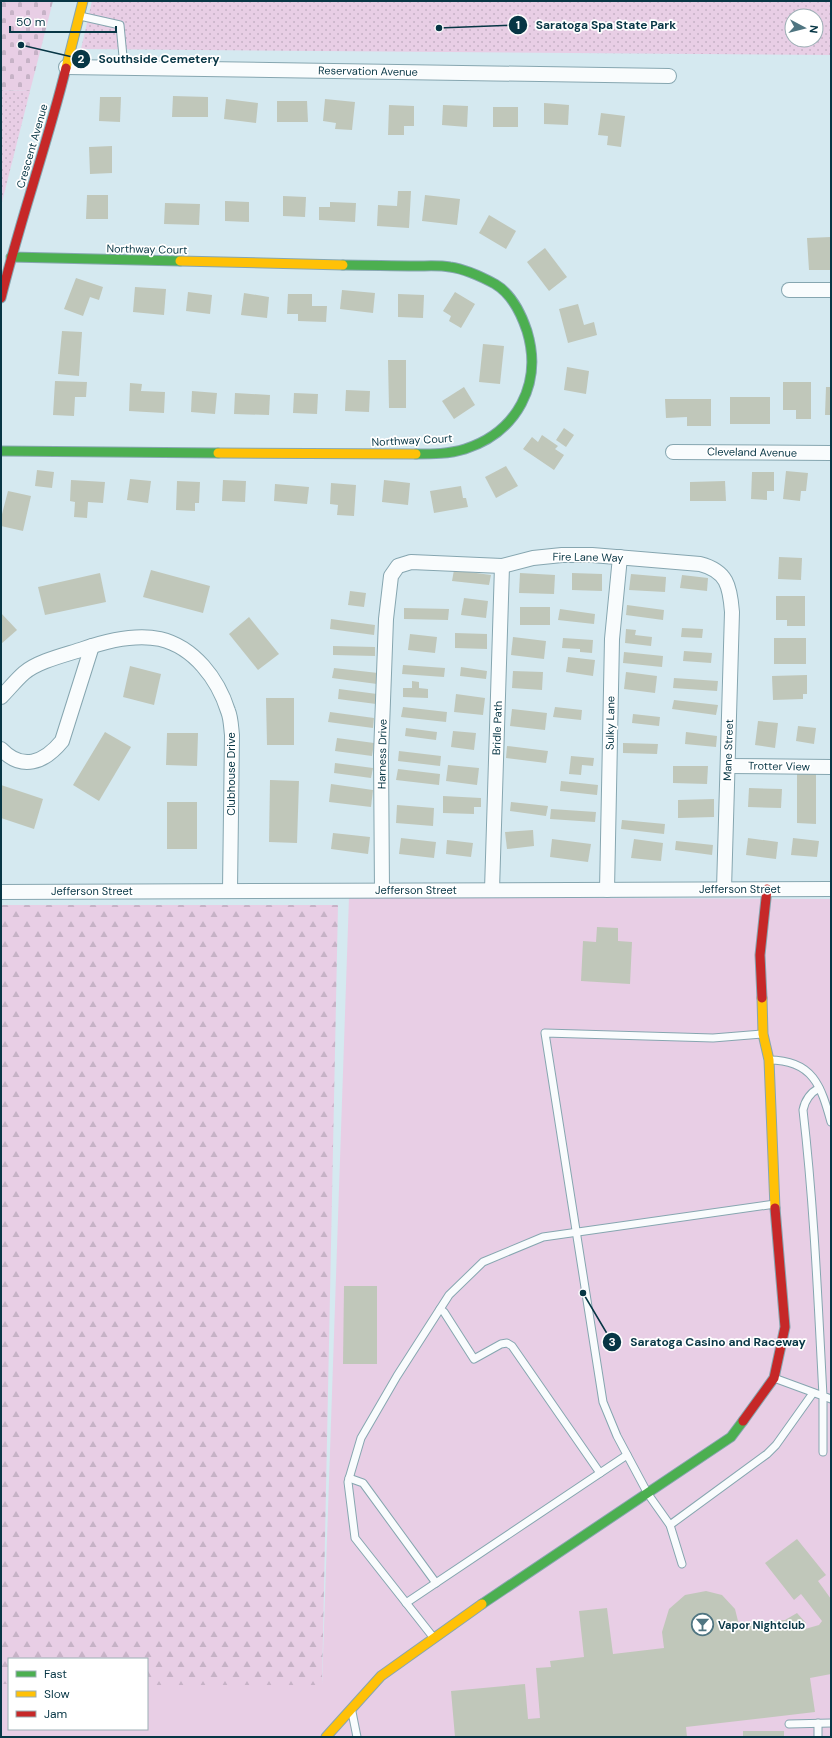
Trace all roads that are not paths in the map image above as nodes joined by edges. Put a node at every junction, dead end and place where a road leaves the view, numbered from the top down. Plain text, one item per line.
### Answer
1 (83, 1) edge
2 (79, 16) junction
3 (66, 67) junction
4 (124, 67) junction
5 (668, 76) dead end
6 (11, 257) junction
7 (789, 290) dead end
8 (831, 290) edge
9 (1, 298) edge
10 (1, 451) edge
11 (673, 452) dead end
12 (831, 453) edge
13 (620, 557) junction
14 (502, 566) junction
15 (732, 612) joint
16 (386, 619) joint
17 (92, 646) junction
18 (1, 697) edge
19 (1, 749) edge
20 (728, 766) junction
21 (831, 767) edge
22 (831, 888) edge
23 (724, 889) junction
24 (767, 889) junction
25 (230, 890) junction
26 (382, 890) junction
27 (492, 890) junction
28 (607, 890) junction
29 (1, 892) edge
30 (763, 1034) junction
31 (769, 1060) junction
32 (819, 1088) junction
33 (831, 1122) edge
34 (775, 1204) junction
35 (575, 1231) junction
36 (440, 1309) junction
37 (774, 1378) junction
38 (813, 1393) junction
39 (823, 1396) junction
40 (831, 1399) edge
41 (823, 1452) dead end
42 (627, 1455) junction
43 (600, 1473) junction
44 (349, 1478) junction
45 (648, 1494) junction
46 (670, 1525) junction
47 (682, 1564) dead end
48 (436, 1583) junction
49 (406, 1603) junction
50 (434, 1638) junction
51 (351, 1709) junction
52 (818, 1723) junction
53 (831, 1723) edge
54 (789, 1724) dead end
55 (326, 1737) edge
56 (357, 1737) edge
57 (818, 1737) edge

1 - 2 street, Crescent Avenue
2 - 3 street, Crescent Avenue
2 - 4 lane
3 - 4 street, Reservation Avenue
3 - 6 street, Crescent Avenue
4 - 5 street, Reservation Avenue
6 - 9 street, Crescent Avenue
6 - 10 street, Northway Court
7 - 8 street
11 - 12 street, Cleveland Avenue
13 - 14 street, Fire Lane Way
13 - 15 street, Fire Lane Way
13 - 28 street, Sulky Lane
14 - 16 street, Fire Lane Way
14 - 27 street, Bridle Path
15 - 20 street, Mane Street
16 - 26 street, Harness Drive
17 - 18 street, Clubhouse Drive
17 - 19 street
17 - 25 street, Clubhouse Drive
20 - 21 street, Trotter View
20 - 23 street, Mane Street
22 - 24 street, Jefferson Street
23 - 24 street, Jefferson Street
23 - 28 street, Jefferson Street
24 - 30 street
25 - 26 street, Jefferson Street
25 - 29 street, Jefferson Street
26 - 27 street, Jefferson Street
27 - 28 street, Jefferson Street
30 - 31 street
30 - 35 lane
31 - 32 lane
31 - 34 street
32 - 33 lane
32 - 39 lane
34 - 35 lane
34 - 37 street
35 - 36 lane
35 - 42 lane
36 - 43 lane
36 - 44 lane
37 - 38 lane
37 - 45 street
38 - 39 lane
38 - 46 lane
39 - 40 lane
39 - 41 lane
42 - 43 lane
42 - 45 lane
43 - 48 lane
44 - 48 lane
44 - 49 lane
45 - 46 lane
45 - 50 street
46 - 47 lane
48 - 49 lane
49 - 50 lane
50 - 51 street
51 - 55 street
51 - 56 lane
52 - 53 lane
52 - 54 lane
52 - 57 lane

